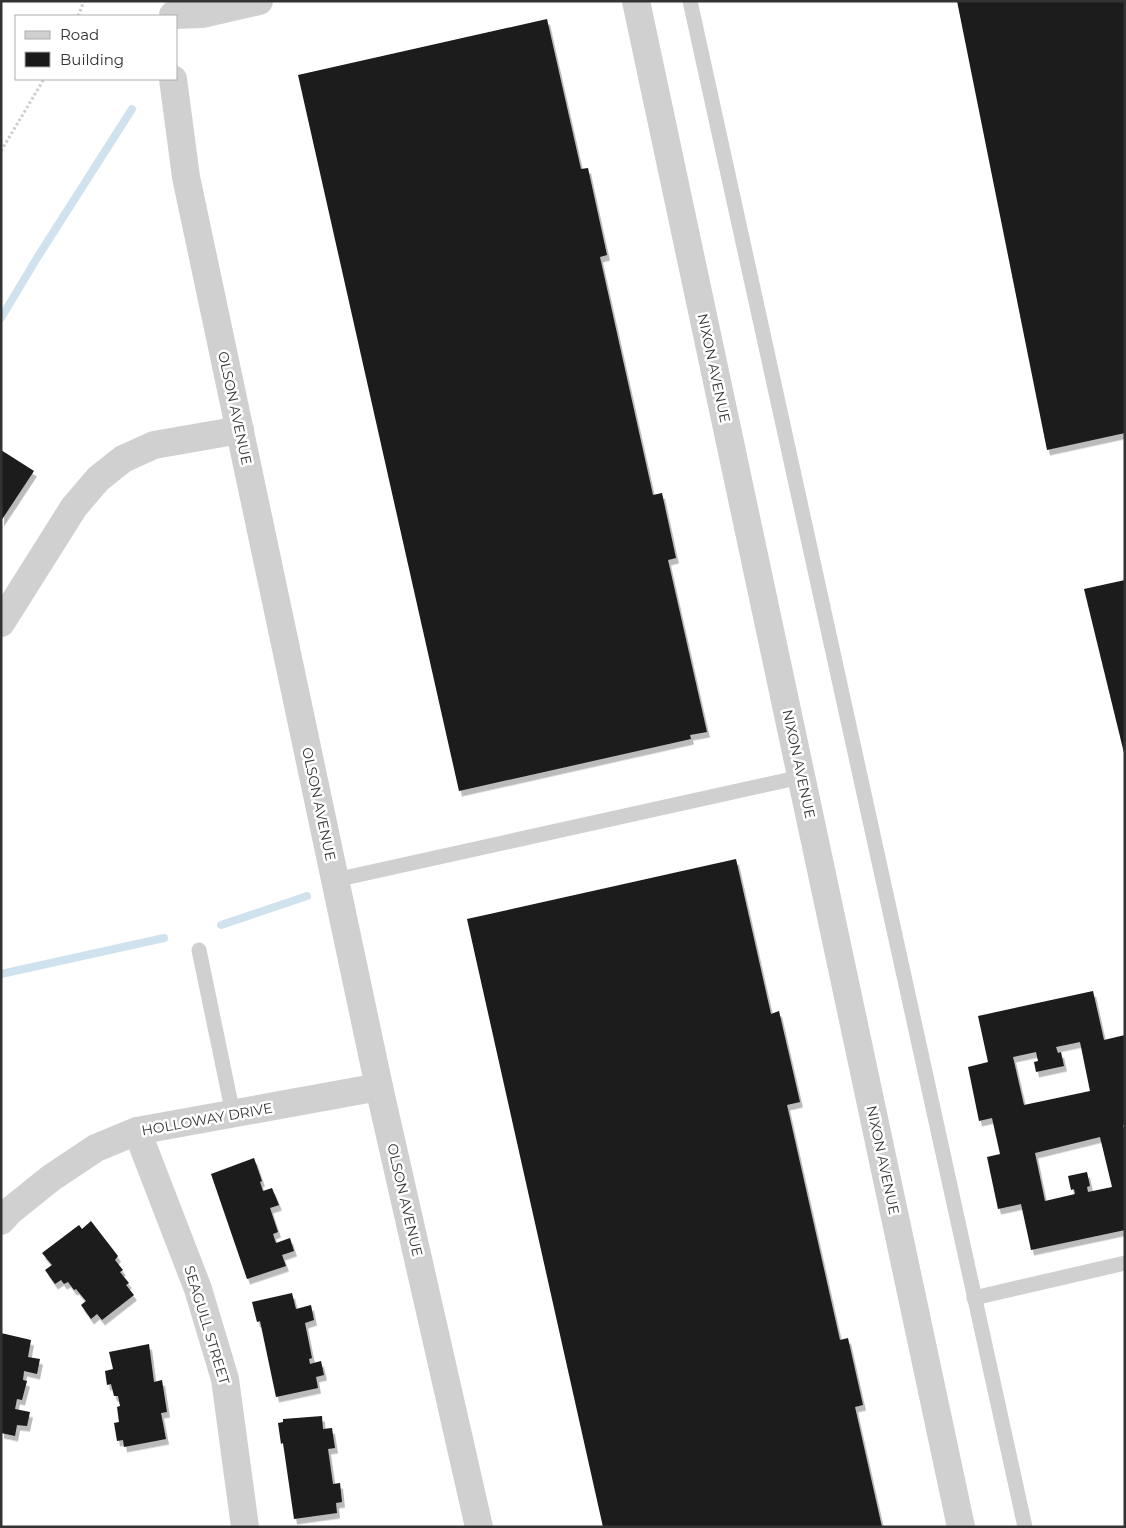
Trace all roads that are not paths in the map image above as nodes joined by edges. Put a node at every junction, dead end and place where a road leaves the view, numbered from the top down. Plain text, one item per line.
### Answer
1 (259, 1) edge
2 (636, 1) edge
3 (690, 1) edge
4 (173, 11) edge
5 (173, 80) edge
6 (240, 430) junction
7 (1, 623) edge
8 (802, 777) junction
9 (336, 880) junction
10 (199, 950) dead end
11 (379, 1087) junction
12 (233, 1114) junction
13 (138, 1131) junction
14 (1, 1221) edge
15 (1125, 1263) edge
16 (974, 1298) junction
17 (245, 1527) edge
18 (480, 1527) edge
19 (961, 1527) edge
20 (1025, 1527) edge

1 - 4 street
2 - 8 street, NIXON AVENUE
3 - 16 lane
5 - 6 street, OLSON AVENUE
6 - 7 street
6 - 9 street, OLSON AVENUE
8 - 9 lane
8 - 19 street, NIXON AVENUE
9 - 11 street, OLSON AVENUE
10 - 12 lane
11 - 12 street, HOLLOWAY DRIVE
11 - 18 street, OLSON AVENUE
12 - 13 street, HOLLOWAY DRIVE
13 - 14 street, HOLLOWAY DRIVE
13 - 17 street, SEAGULL STREET
15 - 16 lane
16 - 20 lane

